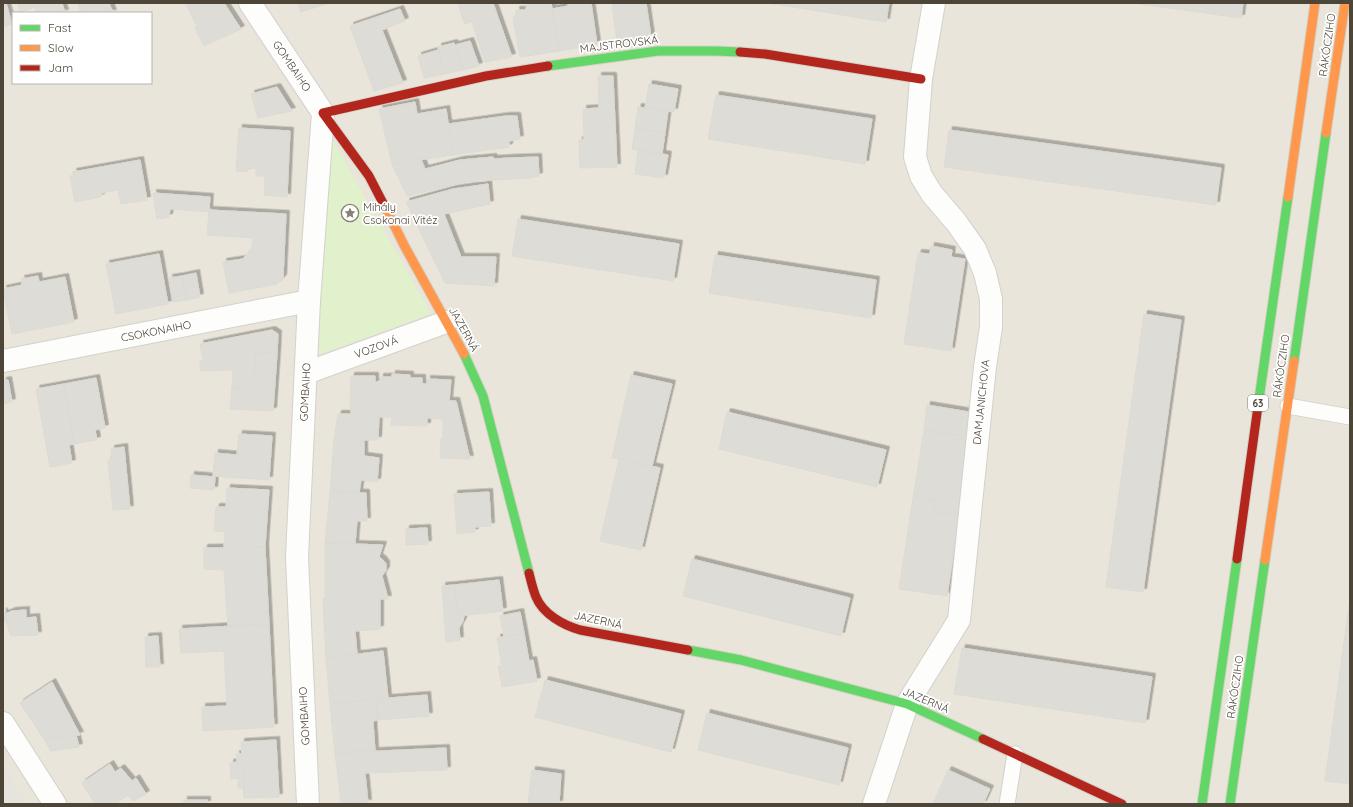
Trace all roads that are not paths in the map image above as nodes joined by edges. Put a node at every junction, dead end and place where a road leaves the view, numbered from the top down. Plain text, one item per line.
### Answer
1 (250, 3) edge
2 (934, 3) edge
3 (1315, 3) edge
4 (1345, 3) edge
5 (921, 79) junction
6 (323, 114) junction
7 (309, 301) junction
8 (446, 322) junction
9 (3, 361) edge
10 (306, 373) junction
11 (1288, 406) junction
12 (1350, 417) edge
13 (908, 704) junction
14 (3, 723) edge
15 (1015, 754) junction
16 (55, 804) edge
17 (308, 804) edge
18 (874, 804) edge
19 (1007, 804) edge
20 (1122, 804) edge
21 (1202, 804) edge
22 (1230, 804) edge

1 - 6 street, GOMBAIHO
2 - 5 street, DAMJANICHOVA
3 - 21 street, RÁKÓCZIHO / 63
4 - 11 street, RÁKÓCZIHO
5 - 6 street, MAJSTROVSKÁ
5 - 13 street, DAMJANICHOVA
6 - 7 street, GOMBAIHO
6 - 8 street, JAZERNÁ
7 - 9 street, CSOKONAIHO
7 - 10 street, GOMBAIHO
8 - 10 street, VOZOVÁ
8 - 13 street, JAZERNÁ
10 - 17 street, GOMBAIHO
11 - 12 lane
11 - 22 street, RÁKÓCZIHO
13 - 15 street, JAZERNÁ
13 - 18 street, DAMJANICHOVA
14 - 16 street
15 - 19 lane
15 - 20 street, JAZERNÁ

